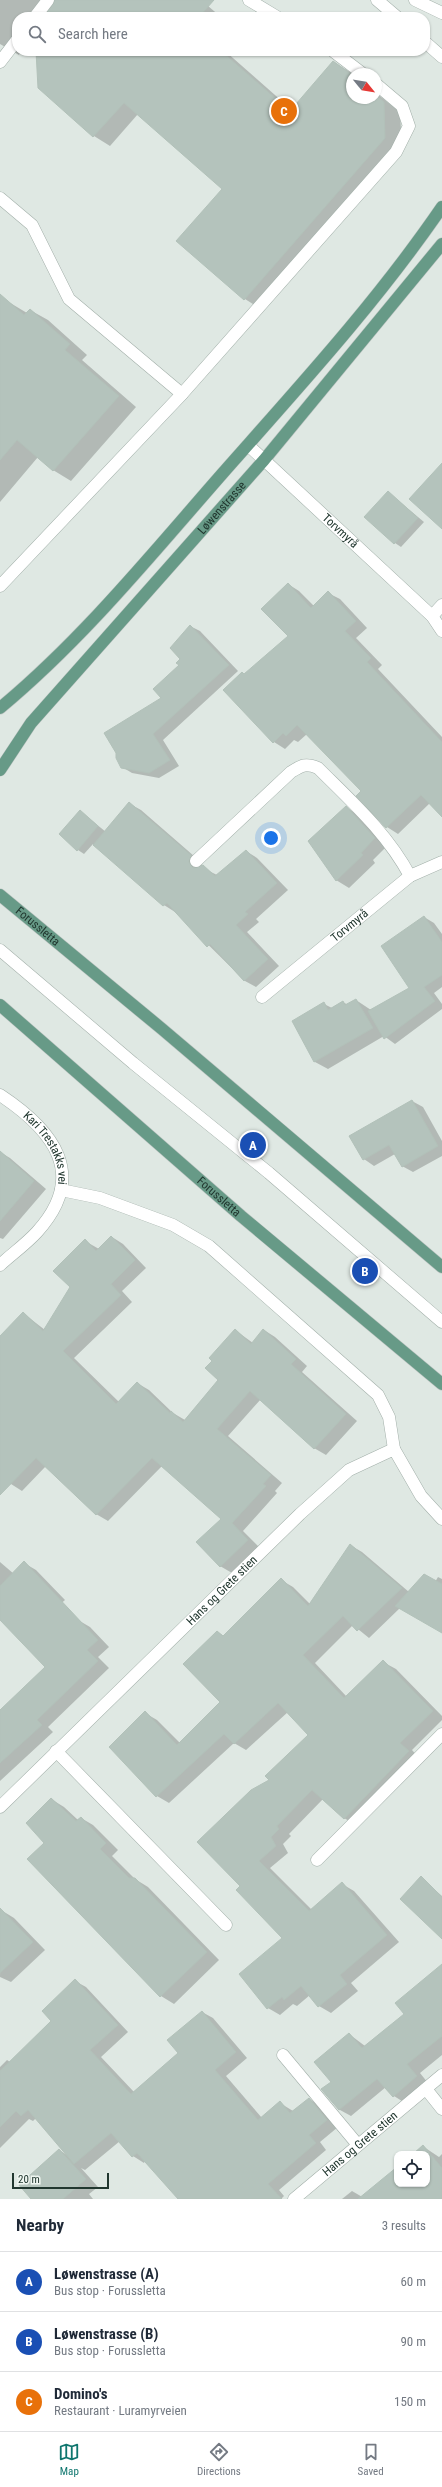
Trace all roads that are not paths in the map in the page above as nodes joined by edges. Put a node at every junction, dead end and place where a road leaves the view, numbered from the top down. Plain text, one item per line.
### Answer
1 (48, 0) edge
2 (249, 0) edge
3 (377, 0) edge
4 (415, 0) edge
5 (39, 12) edge
6 (269, 12) edge
7 (390, 12) edge
8 (442, 13) edge
9 (12, 46) edge
10 (430, 46) edge
11 (340, 56) edge
12 (442, 57) edge
13 (0, 62) edge
14 (355, 68) edge
15 (382, 89) edge
16 (0, 198) edge
17 (442, 207) edge
18 (442, 244) edge
19 (182, 394) junction
20 (248, 445) junction
21 (264, 460) junction
22 (0, 586) edge
23 (442, 605) edge
24 (432, 616) junction
25 (442, 631) edge
26 (0, 708) edge
27 (0, 770) edge
28 (196, 861) dead end
29 (442, 862) edge
30 (410, 876) junction
31 (0, 895) edge
32 (0, 950) edge
33 (262, 997) dead end
34 (0, 1005) edge
35 (0, 1095) edge
36 (61, 1190) junction
37 (0, 1265) edge
38 (442, 1267) edge
39 (442, 1322) edge
40 (442, 1384) edge
41 (394, 1449) junction
42 (442, 1519) edge
43 (442, 1734) edge
44 (56, 1752) junction
45 (0, 1807) edge
46 (318, 1860) dead end
47 (226, 1925) dead end
48 (282, 2055) dead end
49 (442, 2075) edge
50 (426, 2089) junction
51 (442, 2109) edge
52 (358, 2145) junction
53 (294, 2199) edge

1 - 5 street
2 - 6 street
3 - 7 street
4 - 8 street
9 - 13 street
10 - 12 street
11 - 14 street
15 - 19 street
16 - 19 street
17 - 20 main road, Løwenstrasse
18 - 21 main road, Løwenstrasse
19 - 22 street
20 - 21 street, Torvmyrå
20 - 26 main road, Løwenstrasse
21 - 24 street, Torvmyrå
21 - 27 main road, Løwenstrasse
23 - 24 street
24 - 25 street, Torvmyrå
28 - 30 street
29 - 30 street, Torvmyrå
30 - 33 street, Torvmyrå
31 - 38 main road, Forussletta
32 - 39 street
34 - 40 main road, Forussletta
35 - 36 street, Kari Trestakks vei
36 - 37 street, Kari Trestakks vei
36 - 41 street
41 - 42 street
41 - 44 street, Hans og Grete stien
43 - 46 street
44 - 45 street, Hans og Grete stien
44 - 47 street
48 - 52 street
49 - 50 street, Hans og Grete stien
50 - 51 street
50 - 52 street, Hans og Grete stien
52 - 53 street, Hans og Grete stien

